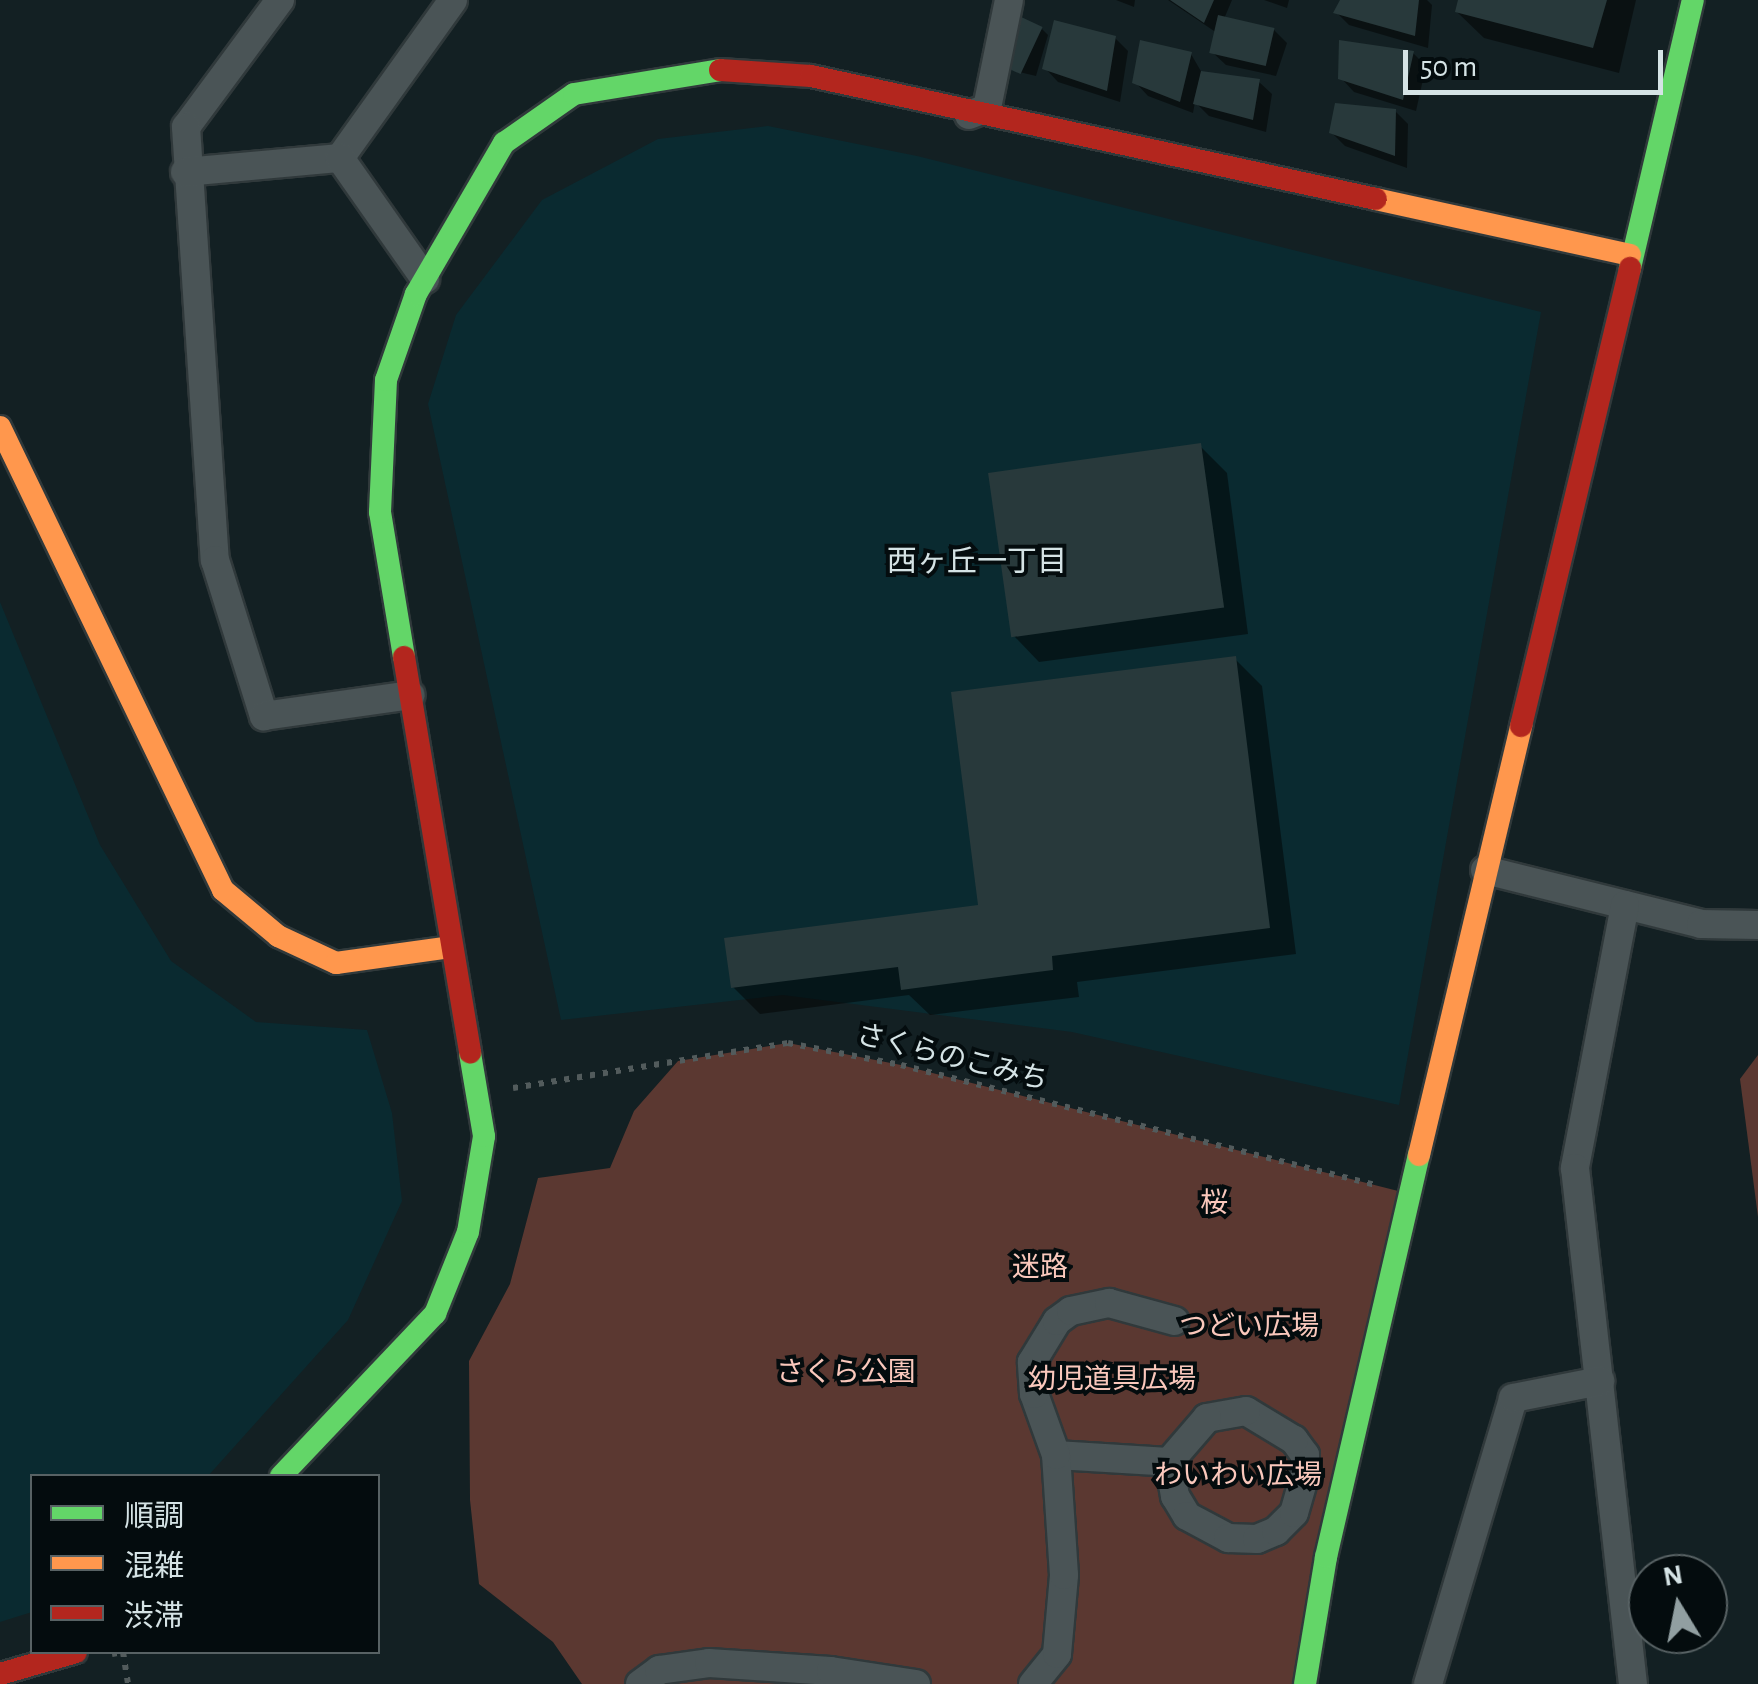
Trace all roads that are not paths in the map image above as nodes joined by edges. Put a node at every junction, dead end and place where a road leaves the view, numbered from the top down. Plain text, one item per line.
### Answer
1 (280, 0) edge
2 (452, 0) edge
3 (1010, 0) edge
4 (1693, 0) edge
5 (968, 115) junction
6 (340, 158) junction
7 (186, 172) junction
8 (1630, 256) junction
9 (425, 279) junction
10 (0, 427) edge
11 (411, 695) junction
12 (1485, 870) junction
13 (1625, 905) junction
14 (1758, 925) edge
15 (452, 946) junction
16 (1175, 1321) dead end
17 (1600, 1381) junction
18 (1056, 1455) junction
19 (1168, 1462) junction
20 (283, 1474) edge
21 (69, 1654) edge
22 (0, 1674) edge
23 (640, 1684) edge
24 (916, 1684) edge
25 (1033, 1684) edge
26 (1305, 1684) edge
27 (1428, 1684) edge
28 (1633, 1684) edge

1 - 7 street
2 - 6 street
3 - 5 street
4 - 8 street
5 - 8 street
5 - 9 street
6 - 7 street
6 - 9 street
7 - 11 street
8 - 12 street
9 - 11 street
10 - 15 street
11 - 15 street
12 - 13 street
12 - 26 street
13 - 14 street
13 - 17 street
15 - 20 street
16 - 18 street
17 - 27 street
17 - 28 street
18 - 19 street
18 - 25 street
19 - 19 street
21 - 22 street
23 - 24 street

